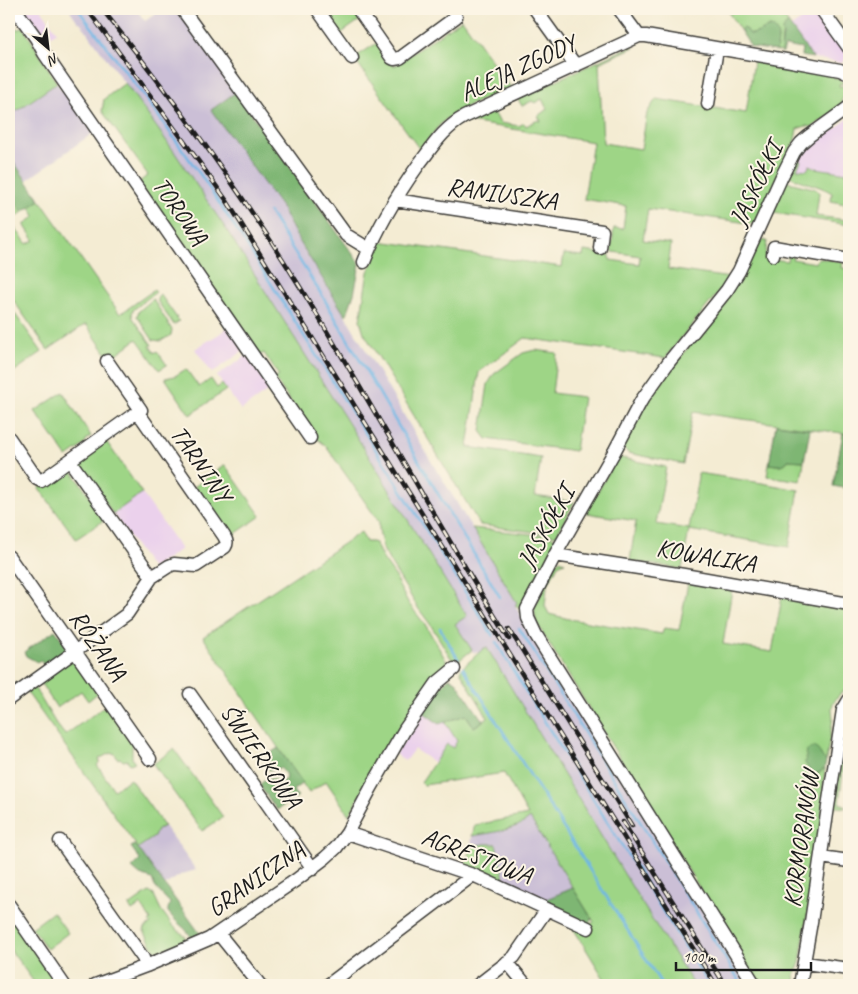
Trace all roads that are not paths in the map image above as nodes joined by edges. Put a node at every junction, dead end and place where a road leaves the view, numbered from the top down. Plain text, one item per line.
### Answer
1 (15, 9) edge
2 (182, 9) edge
3 (317, 9) edge
4 (358, 9) edge
5 (535, 9) edge
6 (619, 9) edge
7 (821, 9) edge
8 (456, 18) dead end
9 (639, 36) junction
10 (849, 48) edge
11 (717, 49) junction
12 (352, 58) dead end
13 (576, 66) junction
14 (849, 74) edge
15 (708, 104) dead end
16 (849, 106) edge
17 (395, 200) junction
18 (600, 248) dead end
19 (369, 249) junction
20 (773, 255) dead end
21 (849, 260) edge
22 (364, 262) dead end
23 (107, 361) dead end
24 (138, 415) junction
25 (9, 438) edge
26 (310, 438) dead end
27 (70, 461) junction
28 (555, 555) junction
29 (9, 557) edge
30 (152, 577) junction
31 (849, 604) edge
32 (75, 651) junction
33 (454, 669) dead end
34 (190, 694) dead end
35 (9, 699) edge
36 (849, 700) edge
37 (150, 759) dead end
38 (347, 833) junction
39 (60, 841) dead end
40 (821, 857) junction
41 (849, 861) edge
42 (313, 869) junction
43 (473, 875) junction
44 (9, 904) edge
45 (547, 909) junction
46 (588, 928) dead end
47 (218, 933) junction
48 (507, 962) junction
49 (805, 963) junction
50 (146, 966) junction
51 (849, 969) edge
52 (64, 985) edge
53 (95, 985) edge
54 (260, 985) edge
55 (328, 985) edge
56 (478, 985) edge
57 (526, 985) edge
58 (755, 985) edge
59 (800, 985) edge

1 - 26 street, TOROWA
2 - 19 street
3 - 12 street
4 - 8 street
5 - 13 street
6 - 9 street
7 - 10 street
9 - 11 street
9 - 13 street, ALEJA ZGODY
11 - 14 street
11 - 15 street
13 - 17 street, ALEJA ZGODY
16 - 28 street, JASKÓŁKI
17 - 18 street, RANIUSZKA
17 - 19 street, ALEJA ZGODY
19 - 22 street, ALEJA ZGODY
20 - 21 street
23 - 24 street, TARNINY
24 - 27 street, TARNINY
24 - 30 street, TARNINY
25 - 27 street, TARNINY
27 - 30 street
28 - 31 street, KOWALIKA
28 - 58 street, JASKÓŁKI
29 - 32 street, RÓŻANA
30 - 32 street
32 - 35 street
32 - 37 street, RÓŻANA
33 - 38 street, GRANICZNA
34 - 42 street, ŚWIERKOWA
36 - 40 street, KORMORANÓW
38 - 42 street, GRANICZNA
38 - 43 street, AGRESTOWA
39 - 50 street
40 - 41 street
40 - 49 street, KORMORANÓW
42 - 47 street, GRANICZNA
43 - 45 street, AGRESTOWA
43 - 55 street
44 - 52 street
45 - 46 street, AGRESTOWA
45 - 48 street
47 - 50 street, GRANICZNA
47 - 54 street
48 - 56 street
48 - 57 street
49 - 51 street
49 - 59 street, KORMORANÓW
50 - 53 street, GRANICZNA

